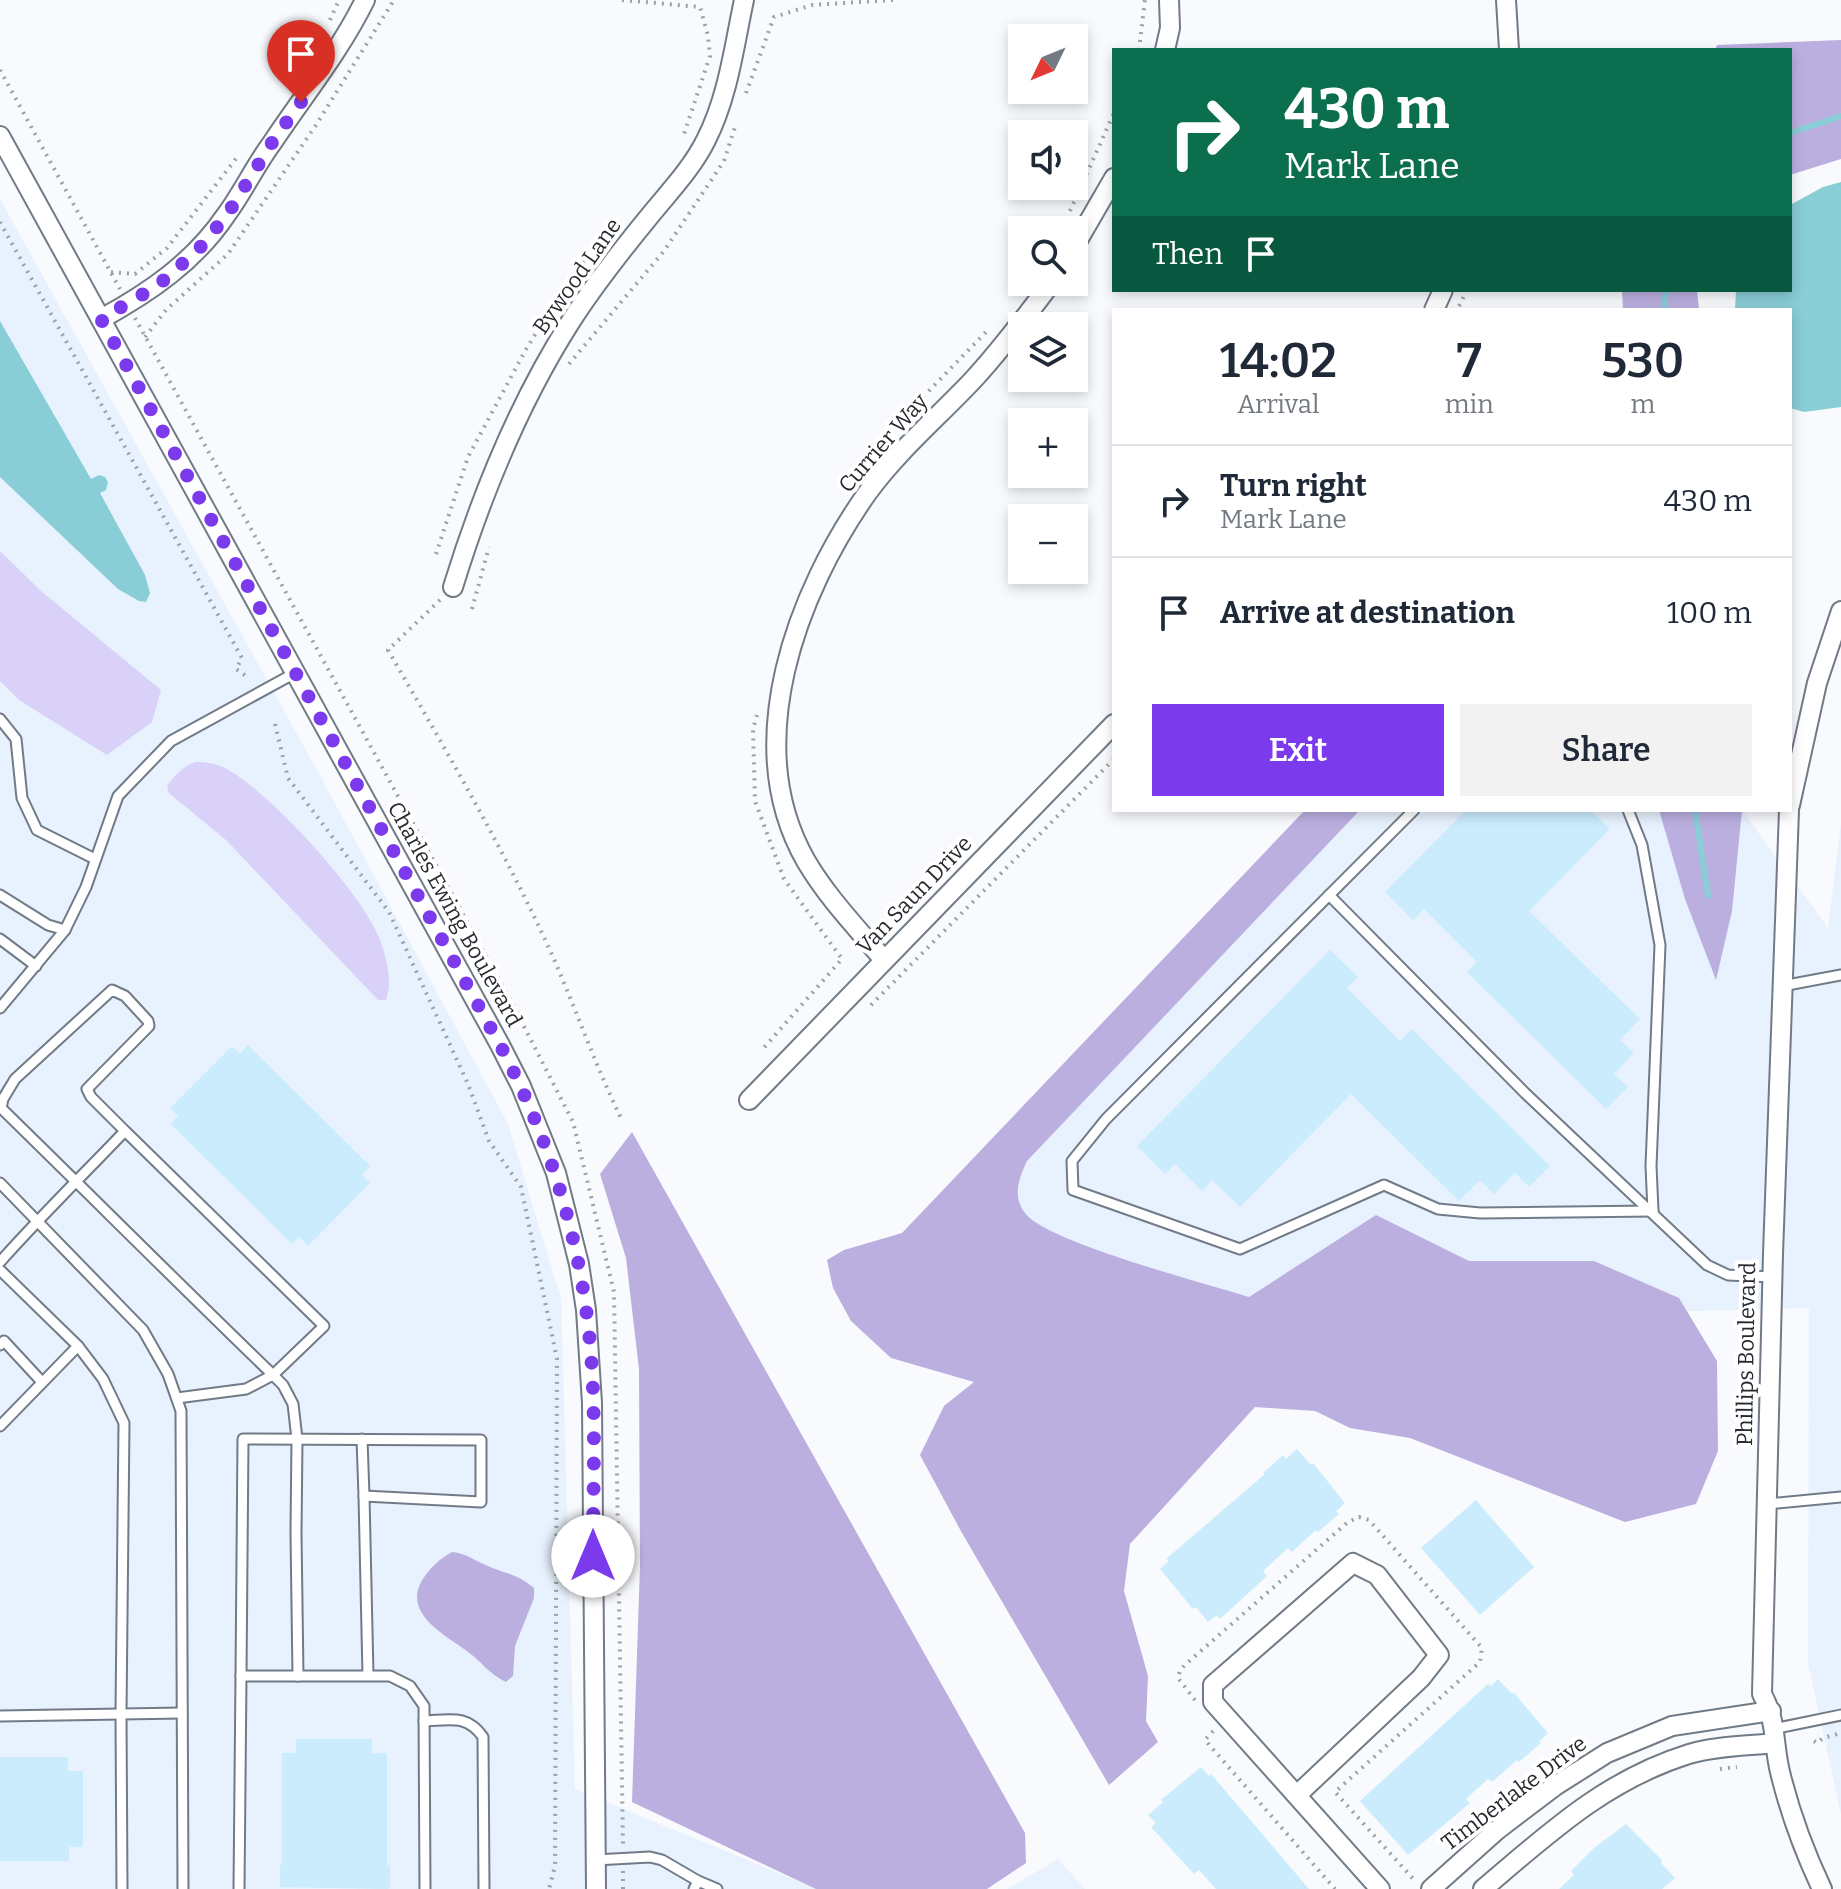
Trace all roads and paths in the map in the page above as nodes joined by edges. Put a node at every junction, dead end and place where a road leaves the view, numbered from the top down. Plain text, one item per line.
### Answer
1 (339, 0) edge
2 (365, 0) edge
3 (622, 0) edge
4 (744, 0) edge
5 (893, 0) edge
6 (1145, 0) edge
7 (1169, 0) edge
8 (1506, 0) edge
9 (328, 24) dead end
10 (1139, 48) edge
11 (1165, 48) edge
12 (1509, 48) edge
13 (0, 70) edge
14 (743, 104) dead end
15 (1112, 117) edge
16 (738, 118) dead end
17 (0, 136) edge
18 (681, 144) dead end
19 (247, 145) dead end
20 (1112, 181) edge
21 (1068, 216) edge
22 (0, 222) edge
23 (1088, 223) edge
24 (602, 243) dead end
25 (111, 272) junction
26 (1041, 296) edge
27 (128, 304) junction
28 (101, 319) junction
29 (992, 326) dead end
30 (568, 365) dead end
31 (872, 456) dead end
32 (491, 539) dead end
33 (436, 554) dead end
34 (453, 587) joint
35 (472, 609) dead end
36 (1841, 611) edge
37 (295, 673) junction
38 (249, 678) dead end
39 (757, 714) dead end
40 (0, 719) edge
41 (275, 724) dead end
42 (1112, 726) edge
43 (1112, 761) edge
44 (1792, 799) edge
45 (1412, 812) edge
46 (1629, 812) edge
47 (1790, 812) edge
48 (95, 859) junction
49 (0, 895) edge
50 (1329, 895) junction
51 (65, 930) junction
52 (0, 939) edge
53 (884, 960) junction
54 (36, 966) junction
55 (1841, 975) edge
56 (1782, 986) junction
57 (871, 1005) dead end
58 (0, 1008) edge
59 (762, 1050) dead end
60 (749, 1100) dead end
61 (622, 1120) dead end
62 (125, 1131) junction
63 (76, 1181) junction
64 (0, 1183) edge
65 (1653, 1211) junction
66 (37, 1221) junction
67 (0, 1262) edge
68 (0, 1270) edge
69 (1773, 1277) junction
70 (0, 1345) edge
71 (78, 1346) junction
72 (273, 1375) junction
73 (42, 1382) junction
74 (177, 1398) junction
75 (0, 1426) edge
76 (297, 1439) junction
77 (362, 1439) junction
78 (364, 1496) junction
79 (1841, 1497) edge
80 (1767, 1504) junction
81 (368, 1675) junction
82 (241, 1676) junction
83 (298, 1676) junction
84 (1196, 1700) dead end
85 (121, 1713) junction
86 (182, 1713) junction
87 (1841, 1715) edge
88 (0, 1716) edge
89 (424, 1721) junction
90 (1217, 1727) dead end
91 (1773, 1727) junction
92 (1841, 1733) edge
93 (1814, 1741) dead end
94 (1737, 1767) dead end
95 (1716, 1770) dead end
96 (1297, 1795) junction
97 (623, 1858) junction
98 (595, 1860) junction
99 (696, 1885) edge
100 (122, 1889) edge
101 (183, 1889) edge
102 (239, 1889) edge
103 (425, 1889) edge
104 (484, 1889) edge
105 (549, 1889) edge
106 (596, 1889) edge
107 (623, 1889) edge
108 (717, 1889) edge
109 (1335, 1889) edge
110 (1380, 1889) edge
111 (1417, 1889) edge
112 (1431, 1889) edge
113 (1483, 1889) edge
114 (1822, 1889) edge

1 - 9 path
2 - 27 street
3 - 18 path
4 - 34 street, Bywood Lane
5 - 14 path
6 - 10 path
7 - 11 street
8 - 12 street
13 - 25 path
15 - 21 path
16 - 30 path
17 - 28 street, Charles Ewing Boulevard
19 - 25 path
20 - 23 street
22 - 38 path
24 - 33 path
25 - 27 path
26 - 53 street, Currier Way
27 - 28 street
27 - 97 path
28 - 37 street, Charles Ewing Boulevard
29 - 31 path
32 - 35 path
34 - 61 path
36 - 44 street, Phillips Boulevard
37 - 48 lane
37 - 98 street, Charles Ewing Boulevard
39 - 59 path
40 - 48 lane
41 - 105 path
42 - 53 street, Van Saun Drive
43 - 57 path
45 - 50 lane
46 - 65 lane
47 - 56 street, Phillips Boulevard
48 - 51 lane
49 - 51 lane
50 - 65 lane
50 - 65 lane
51 - 54 lane
52 - 54 lane
53 - 60 street, Van Saun Drive
54 - 58 lane
55 - 56 lane
56 - 69 street, Phillips Boulevard
62 - 63 lane
62 - 63 lane
62 - 72 lane
63 - 66 lane
63 - 72 lane
64 - 66 lane
65 - 69 lane
66 - 67 lane
66 - 74 lane
68 - 71 lane
69 - 80 street, Phillips Boulevard
70 - 73 lane
71 - 73 lane
71 - 85 lane
72 - 74 lane
72 - 76 lane
73 - 75 lane
74 - 86 lane
76 - 77 lane
76 - 82 lane
76 - 83 lane
77 - 78 lane
77 - 78 lane
78 - 81 lane
79 - 80 lane
80 - 91 street, Phillips Boulevard
81 - 83 lane
81 - 89 lane
82 - 83 lane
82 - 102 lane
84 - 111 path
85 - 86 lane
85 - 88 lane
85 - 100 lane
86 - 101 lane
87 - 91 lane
89 - 103 lane
89 - 104 lane
90 - 109 path
91 - 112 street, Timberlake Drive
91 - 113 street
91 - 114 street, Phillips Boulevard
92 - 93 path
94 - 95 path
96 - 96 street
96 - 110 street
97 - 98 lane
97 - 99 lane
97 - 107 path
98 - 106 street, Charles Ewing Boulevard
99 - 108 lane

